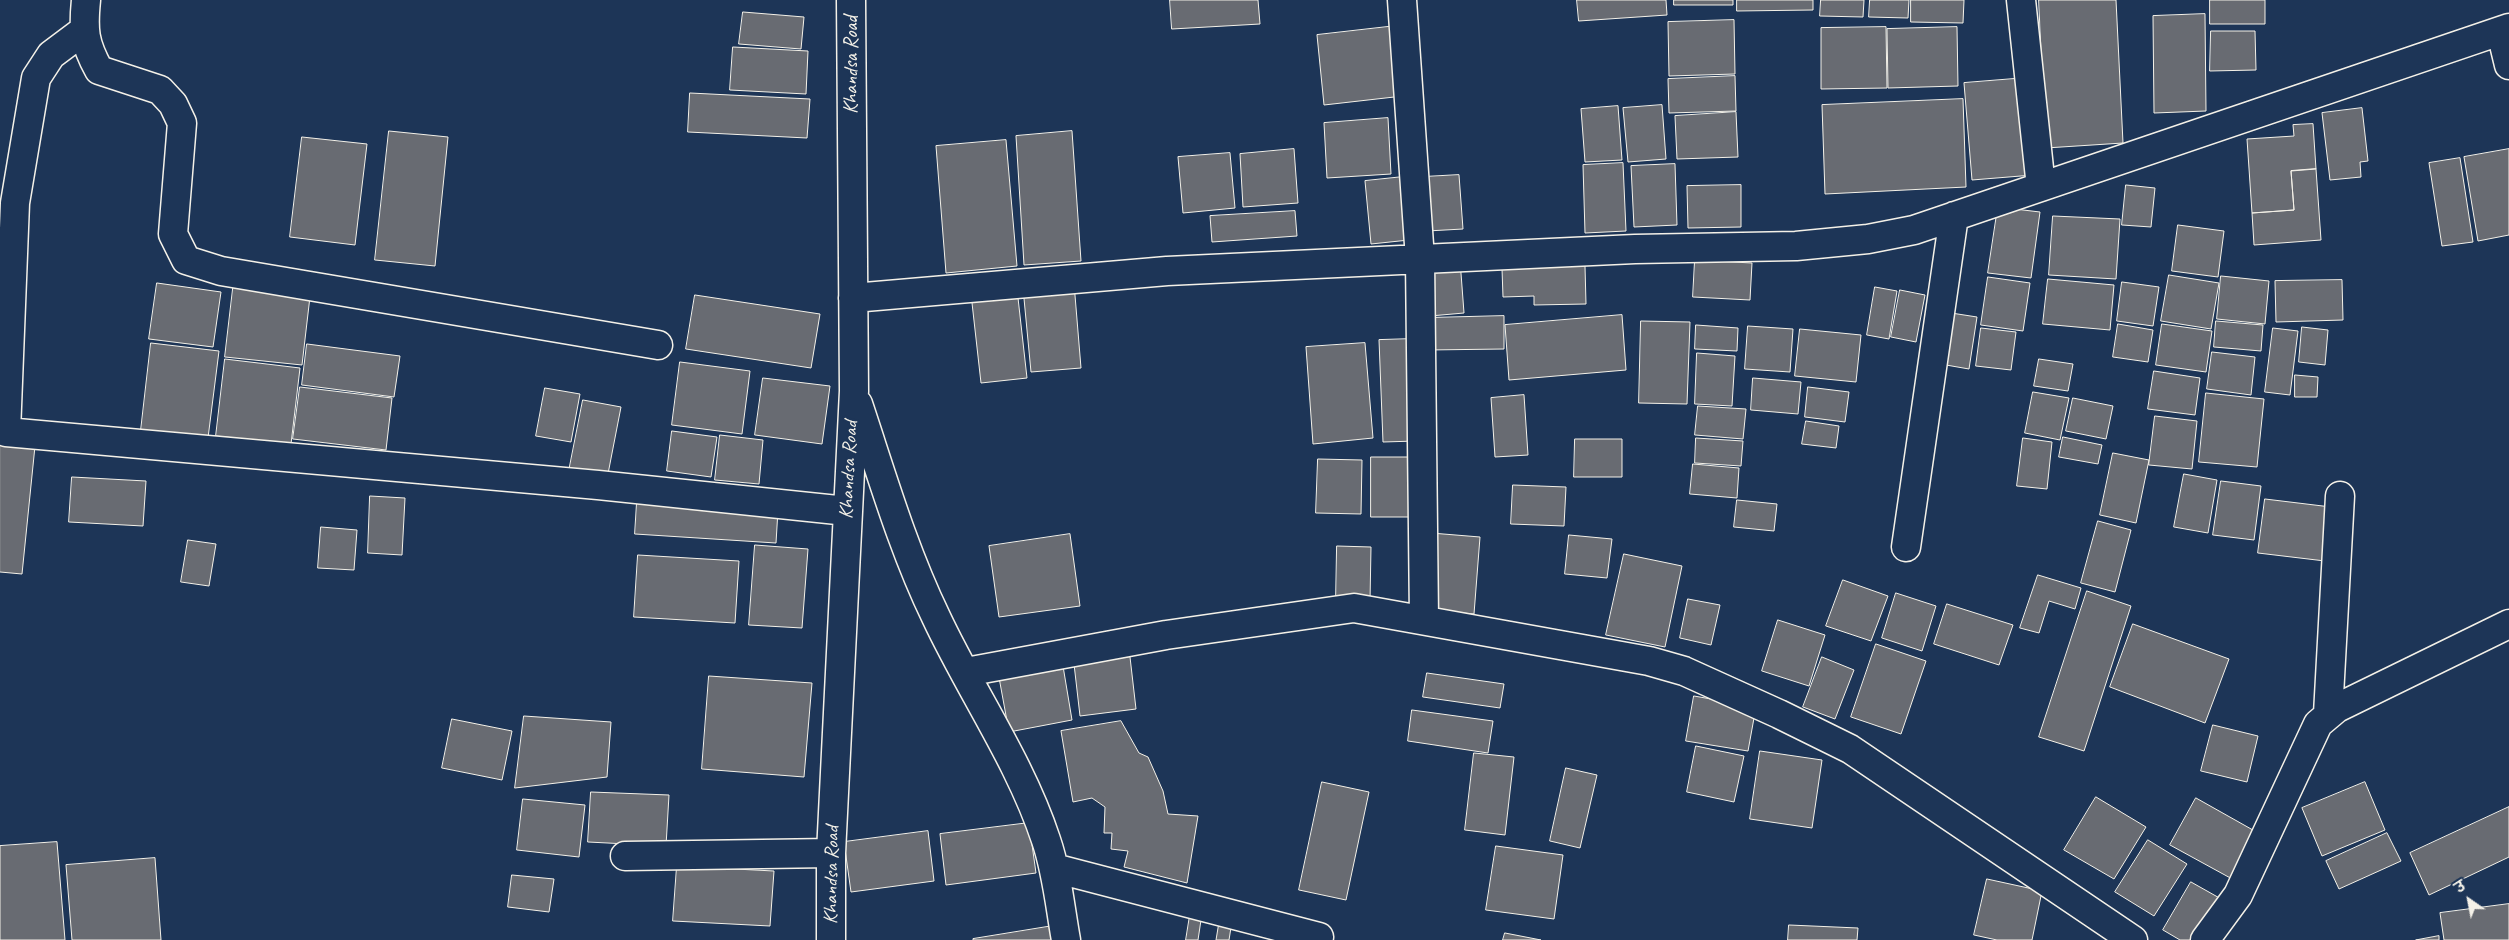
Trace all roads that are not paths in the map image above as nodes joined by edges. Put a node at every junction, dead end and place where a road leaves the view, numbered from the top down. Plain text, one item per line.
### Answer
1 (86, 0) edge
2 (851, 0) edge
3 (1402, 0) edge
4 (2021, 0) edge
5 (2505, 30) edge
6 (83, 31) junction
7 (2509, 65) edge
8 (2041, 187) junction
9 (1954, 216) junction
10 (1420, 259) junction
11 (853, 298) junction
12 (658, 345) dead end
13 (854, 391) junction
14 (3, 432) edge
15 (2340, 496) dead end
16 (847, 511) junction
17 (1906, 547) dead end
18 (1424, 620) junction
19 (2509, 624) edge
20 (966, 672) junction
21 (2328, 714) junction
22 (831, 853) junction
23 (625, 856) dead end
24 (1054, 868) junction
25 (1319, 937) dead end
26 (831, 940) edge
27 (1066, 940) edge
28 (2133, 940) edge
29 (2206, 940) edge

1 - 6 street
2 - 11 street, Khandsa Road
3 - 10 street
4 - 8 street
5 - 7 street
5 - 8 street
6 - 12 street
6 - 14 street
8 - 9 street
9 - 10 street
9 - 17 street
10 - 11 street
10 - 18 street
11 - 13 street, Khandsa Road
13 - 16 street, Khandsa Road
13 - 20 street
14 - 16 street
15 - 21 street
16 - 22 street, Khandsa Road
18 - 20 street
18 - 28 street
19 - 21 street
20 - 24 street
21 - 29 street
22 - 23 street
22 - 26 street, Khandsa Road
24 - 25 street
24 - 27 street

